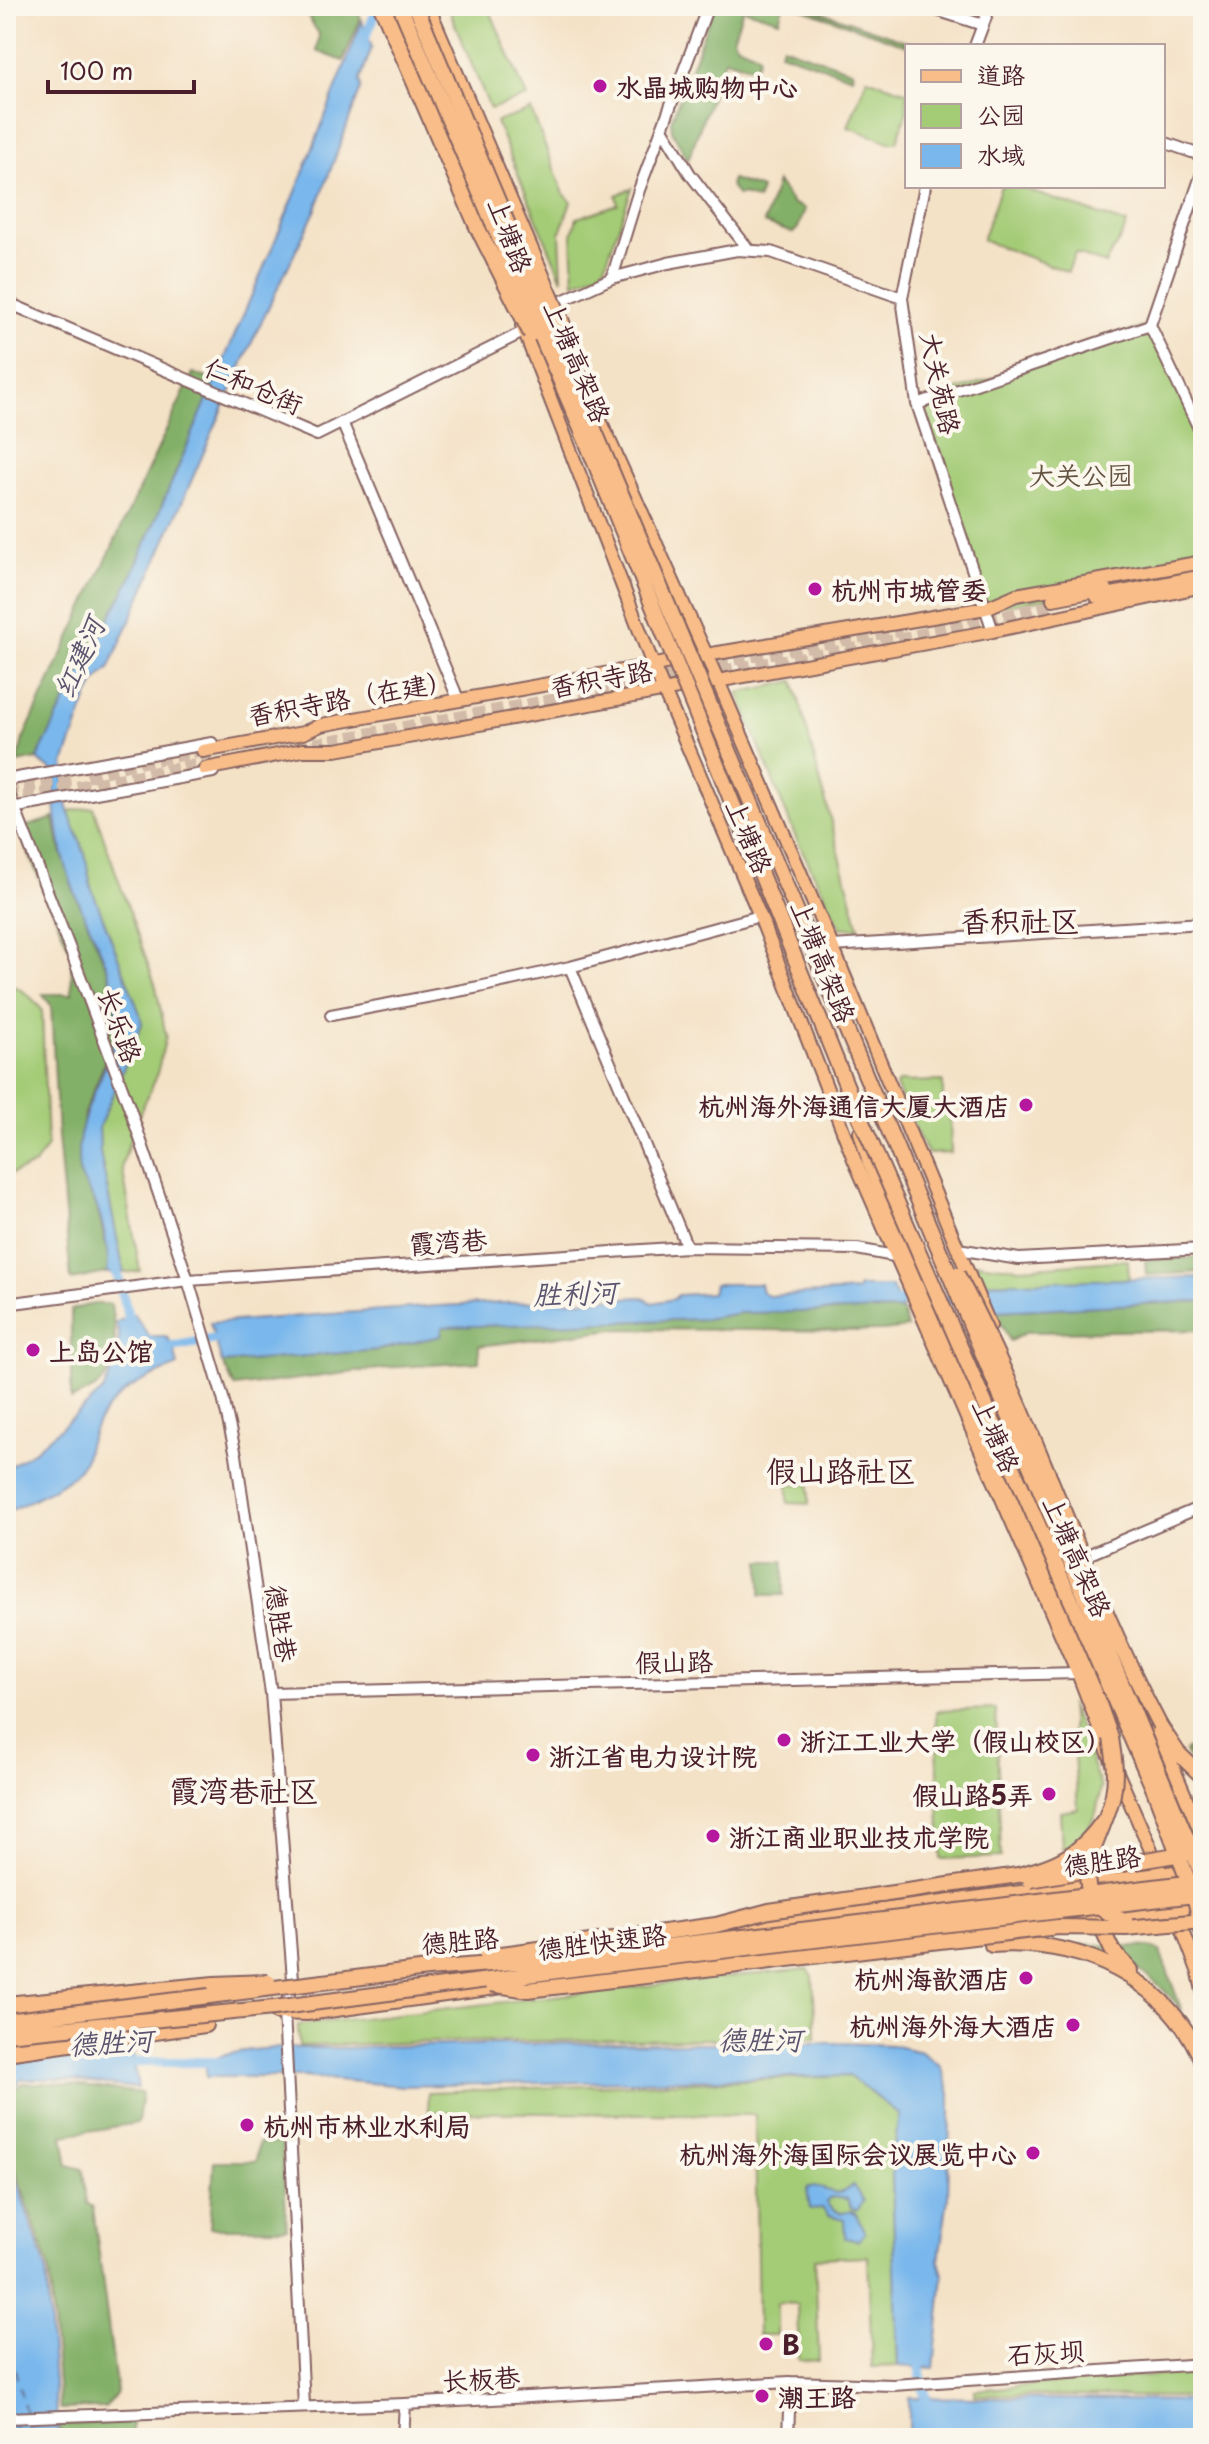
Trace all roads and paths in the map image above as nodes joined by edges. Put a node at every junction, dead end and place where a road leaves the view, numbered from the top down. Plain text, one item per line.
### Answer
1 (381, 6) edge
2 (391, 6) edge
3 (400, 6) edge
4 (421, 6) edge
5 (708, 6) edge
6 (924, 6) edge
7 (990, 6) edge
8 (983, 25) junction
9 (976, 44) edge
10 (662, 128) junction
11 (1165, 143) edge
12 (1203, 156) edge
13 (1203, 170) edge
14 (925, 188) edge
15 (749, 250) junction
16 (612, 278) junction
17 (902, 298) junction
18 (6, 302) edge
19 (549, 307) junction
20 (1150, 325) junction
21 (525, 331) junction
22 (917, 404) junction
23 (342, 422) junction
24 (1203, 437) edge
25 (587, 443) junction
26 (1203, 562) edge
27 (1203, 573) edge
28 (1203, 586) edge
29 (1054, 602) tunnel mouth
30 (986, 608) junction
31 (993, 631) junction
32 (706, 655) junction
33 (653, 665) junction
34 (718, 681) junction
35 (664, 689) junction
36 (459, 701) junction
37 (321, 725) junction
38 (336, 750) junction
39 (203, 751) tunnel mouth
40 (205, 769) tunnel mouth
41 (6, 780) edge
42 (6, 786) edge
43 (11, 808) edge
44 (760, 916) junction
45 (1203, 923) edge
46 (832, 946) junction
47 (570, 967) junction
48 (331, 1015) dead end
49 (851, 1097) junction
50 (875, 1102) junction
51 (687, 1247) junction
52 (958, 1249) junction
53 (1203, 1249) edge
54 (894, 1256) junction
55 (188, 1280) junction
56 (6, 1304) edge
57 (1203, 1506) edge
58 (1085, 1556) junction
59 (1078, 1673) junction
60 (271, 1693) junction
61 (1203, 1777) edge
62 (1104, 1820) junction
63 (1203, 1838) edge
64 (1203, 1852) edge
65 (1147, 1858) junction
66 (1203, 1868) edge
67 (1161, 1873) junction
68 (1203, 1879) edge
69 (1203, 1893) edge
70 (1203, 1906) edge
71 (1175, 1907) junction
72 (1203, 1921) edge
73 (716, 1925) junction
74 (1150, 1926) junction
75 (1203, 1934) edge
76 (428, 1969) junction
77 (701, 1969) junction
78 (293, 1979) junction
79 (475, 1982) junction
80 (312, 1983) junction
81 (1203, 1991) edge
82 (1156, 1997) junction
83 (6, 2004) edge
84 (279, 2010) junction
85 (6, 2014) edge
86 (6, 2021) edge
87 (6, 2034) edge
88 (6, 2042) edge
89 (6, 2053) edge
90 (1203, 2063) edge
91 (1203, 2364) edge
92 (790, 2382) junction
93 (893, 2385) joint
94 (405, 2404) junction
95 (304, 2406) junction
96 (6, 2418) edge
97 (403, 2438) edge
98 (788, 2438) edge

1 - 25 highway, bridge
2 - 21 main road, 上塘路
3 - 25 highway, 上塘高架路, bridge
4 - 19 main road, 上塘路
4 - 50 highway, 上塘高架路, bridge
5 - 10 street
6 - 8 street
7 - 8 street
8 - 9 street
10 - 15 street
10 - 16 street
11 - 12 street
13 - 20 street
14 - 17 street, 大关苑路
15 - 16 street
15 - 17 street
16 - 19 street
17 - 22 street, 大关苑路
18 - 23 street, 仁和仓街
19 - 32 main road, 上塘路
20 - 22 street
20 - 24 street
21 - 23 street, 仁和仓街
21 - 33 main road, 上塘路
22 - 30 street, 大关苑路
23 - 36 street
25 - 49 highway, 上塘高架路, bridge
26 - 30 main road, 香积寺路
27 - 29 main road
28 - 31 main road, 香积寺路
30 - 31 street, 大关苑路
30 - 32 main road, 香积寺路
31 - 34 main road, 香积寺路
32 - 33 main road, 香积寺路
32 - 34 main road, 上塘路
33 - 35 main road, 上塘路
33 - 36 main road, 香积寺路（在建）
34 - 35 main road, 香积寺路
34 - 46 main road, 上塘路
35 - 38 main road, 香积寺路
35 - 44 main road, 上塘路
36 - 37 main road, 香积寺路（在建）
37 - 39 main road
37 - 41 street, 香积寺路（在建）
38 - 40 main road
38 - 43 street, 香积寺路
42 - 43 street, 长乐路
43 - 55 street, 长乐路
44 - 47 street
44 - 54 main road, 上塘路
45 - 46 street
46 - 52 main road, 上塘路
47 - 48 street
47 - 51 street
49 - 62 highway, bridge
49 - 75 highway, 上塘高架路, bridge
50 - 61 highway, bridge
50 - 68 highway, 上塘高架路, bridge
51 - 54 street, 霞湾巷
51 - 55 street, 霞湾巷
52 - 53 street
52 - 58 main road, 上塘路
54 - 59 main road, 上塘路
55 - 56 street, 霞湾巷
55 - 60 street, 德胜巷
57 - 58 street
58 - 63 main road, 上塘路
59 - 60 street, 假山路
59 - 67 main road, 上塘路
60 - 78 street, 德胜巷
62 - 73 highway, bridge
62 - 74 highway, bridge
64 - 65 highway, bridge
65 - 73 highway, bridge
65 - 82 highway, bridge
66 - 67 main road, 德胜路
67 - 71 main road, 上塘路
67 - 78 main road, 德胜路
68 - 76 highway, 德胜快速路, bridge
69 - 79 highway, 德胜快速路, bridge
70 - 71 main road, 德胜路
71 - 81 main road, 上塘路
71 - 84 main road, 德胜路
72 - 74 highway, bridge
73 - 76 highway, bridge
74 - 77 highway, bridge
76 - 80 highway, 德胜快速路, bridge
77 - 79 highway, bridge
77 - 82 highway, bridge
78 - 84 street, 德胜巷
78 - 85 main road, 德胜路
79 - 84 highway, 德胜快速路, bridge
80 - 83 highway, bridge
80 - 86 highway, 德胜快速路, bridge
82 - 90 highway
84 - 87 highway, 德胜快速路, bridge
84 - 88 main road, 德胜路, bridge
84 - 89 highway, bridge
84 - 95 street, 德胜巷
91 - 93 street, 石灰坝
92 - 93 street, 长板巷
92 - 94 street, 长板巷
92 - 98 street
94 - 95 street, 长板巷
94 - 97 street
95 - 96 street, 长板巷

